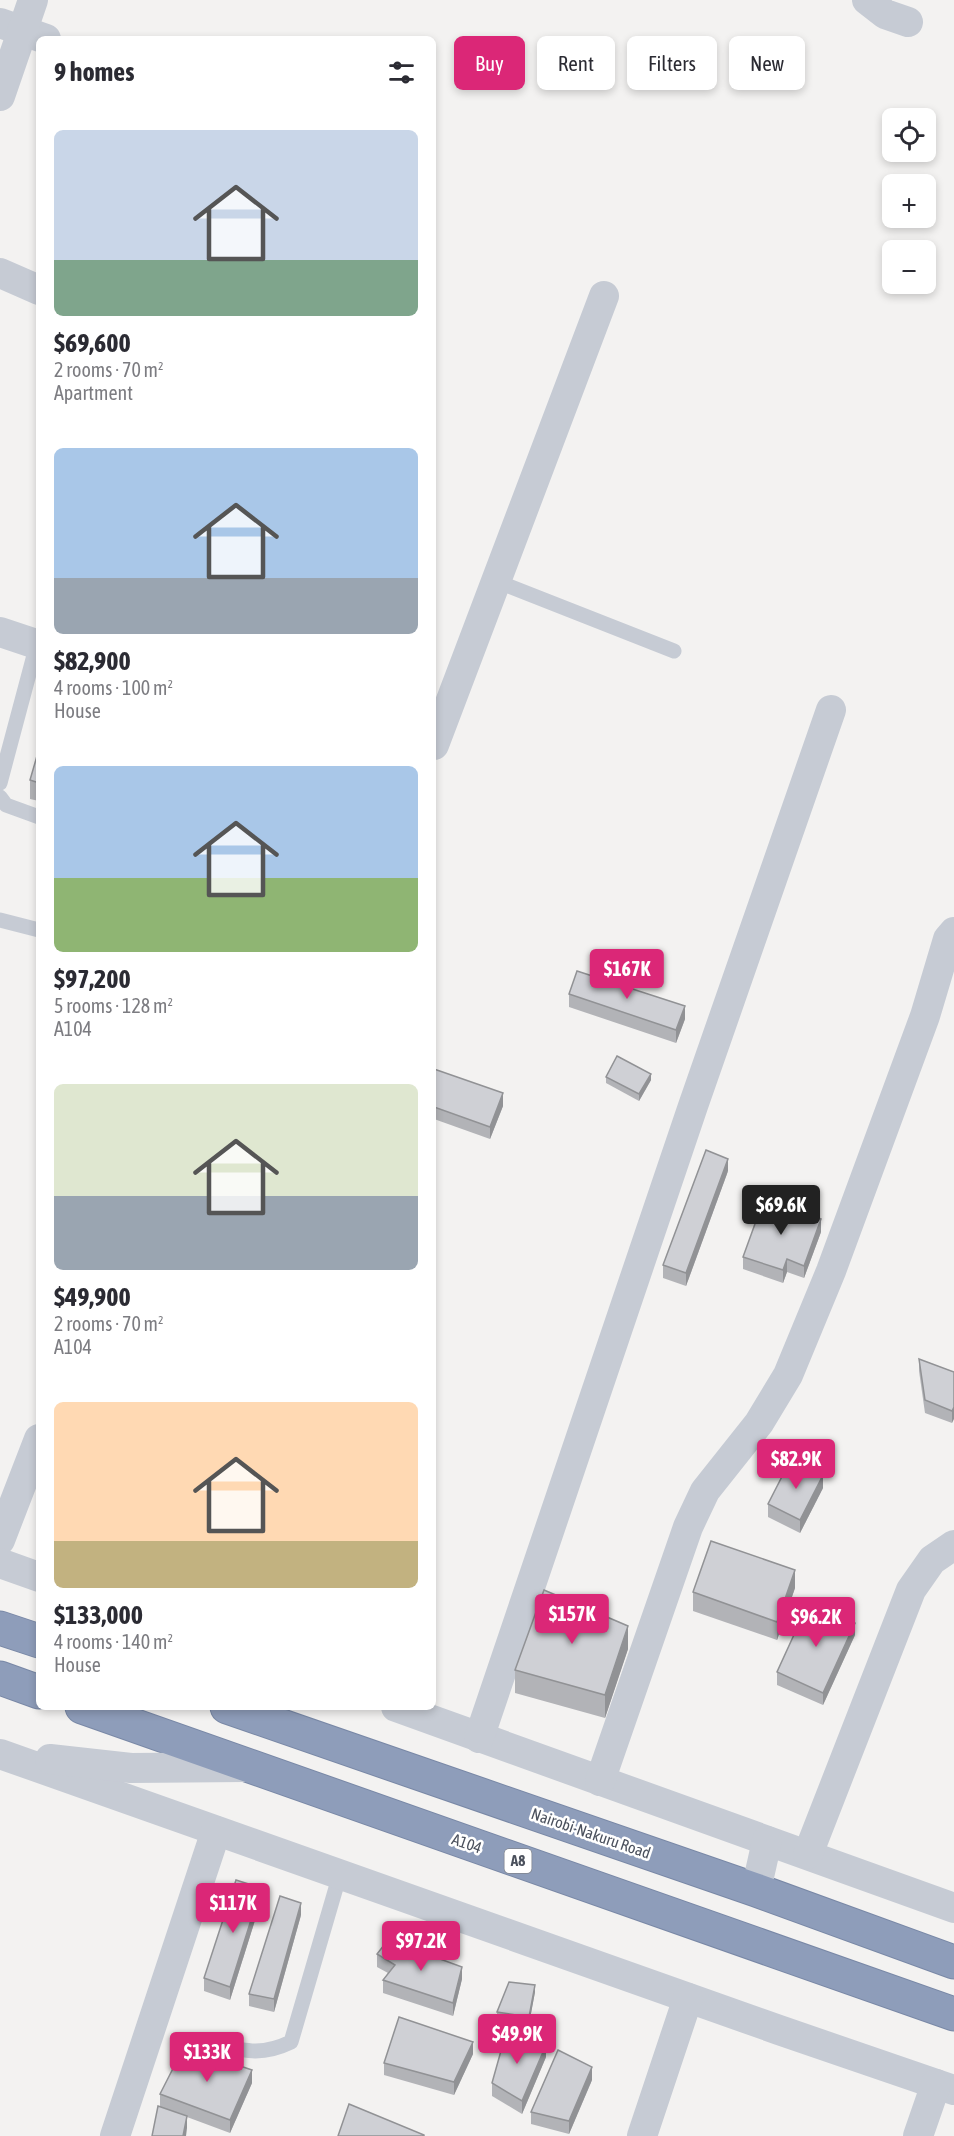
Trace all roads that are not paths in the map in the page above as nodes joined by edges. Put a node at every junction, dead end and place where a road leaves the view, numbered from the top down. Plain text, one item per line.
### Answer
1 (33, 0) edge
2 (867, 0) edge
3 (908, 22) dead end
4 (23, 31) edge
5 (0, 96) edge
6 (0, 273) edge
7 (36, 289) edge
8 (604, 296) dead end
9 (496, 581) junction
10 (0, 632) edge
11 (36, 644) edge
12 (674, 651) dead end
13 (36, 652) edge
14 (831, 710) dead end
15 (436, 740) edge
16 (0, 783) edge
17 (0, 797) edge
18 (36, 817) edge
19 (0, 920) edge
20 (36, 929) edge
21 (954, 932) edge
22 (36, 1447) edge
23 (0, 1540) edge
24 (954, 1545) edge
25 (0, 1563) edge
26 (36, 1576) edge
27 (0, 1628) edge
28 (36, 1640) edge
29 (0, 1678) edge
30 (36, 1691) edge
31 (91, 1710) edge
32 (236, 1710) edge
33 (287, 1710) edge
34 (404, 1710) edge
35 (316, 1738) junction
36 (479, 1738) junction
37 (0, 1752) edge
38 (253, 1767) junction
39 (600, 1781) junction
40 (216, 1831) junction
41 (767, 1841) junction
42 (808, 1854) junction
43 (339, 1874) junction
44 (756, 1890) junction
45 (954, 1908) edge
46 (954, 1962) edge
47 (695, 2001) junction
48 (954, 2014) edge
49 (215, 2044) dead end
50 (945, 2087) edge
51 (115, 2136) edge
52 (642, 2136) edge
53 (657, 2136) edge
54 (918, 2136) edge

1 - 4 street
2 - 3 street
4 - 5 street
6 - 7 street
8 - 9 street
9 - 12 lane
9 - 15 street
10 - 11 street
13 - 16 lane
14 - 36 street
17 - 18 lane
19 - 20 lane
21 - 39 street
22 - 23 street
24 - 42 street
25 - 26 street
27 - 28 highway
29 - 30 highway
31 - 38 highway, A104 / A8
32 - 35 highway, Nairobi-Nakuru Road
33 - 35 street
34 - 36 street
35 - 44 highway, Nairobi-Nakuru Road
36 - 39 street
37 - 38 street
37 - 40 street
38 - 48 highway, A104 / A8
39 - 41 street
40 - 43 street
40 - 51 street
41 - 42 street
41 - 44 street
42 - 45 street
43 - 47 street
43 - 49 lane
44 - 46 highway, Nairobi-Nakuru Road
47 - 50 street
47 - 52 street
47 - 53 street
50 - 54 street

